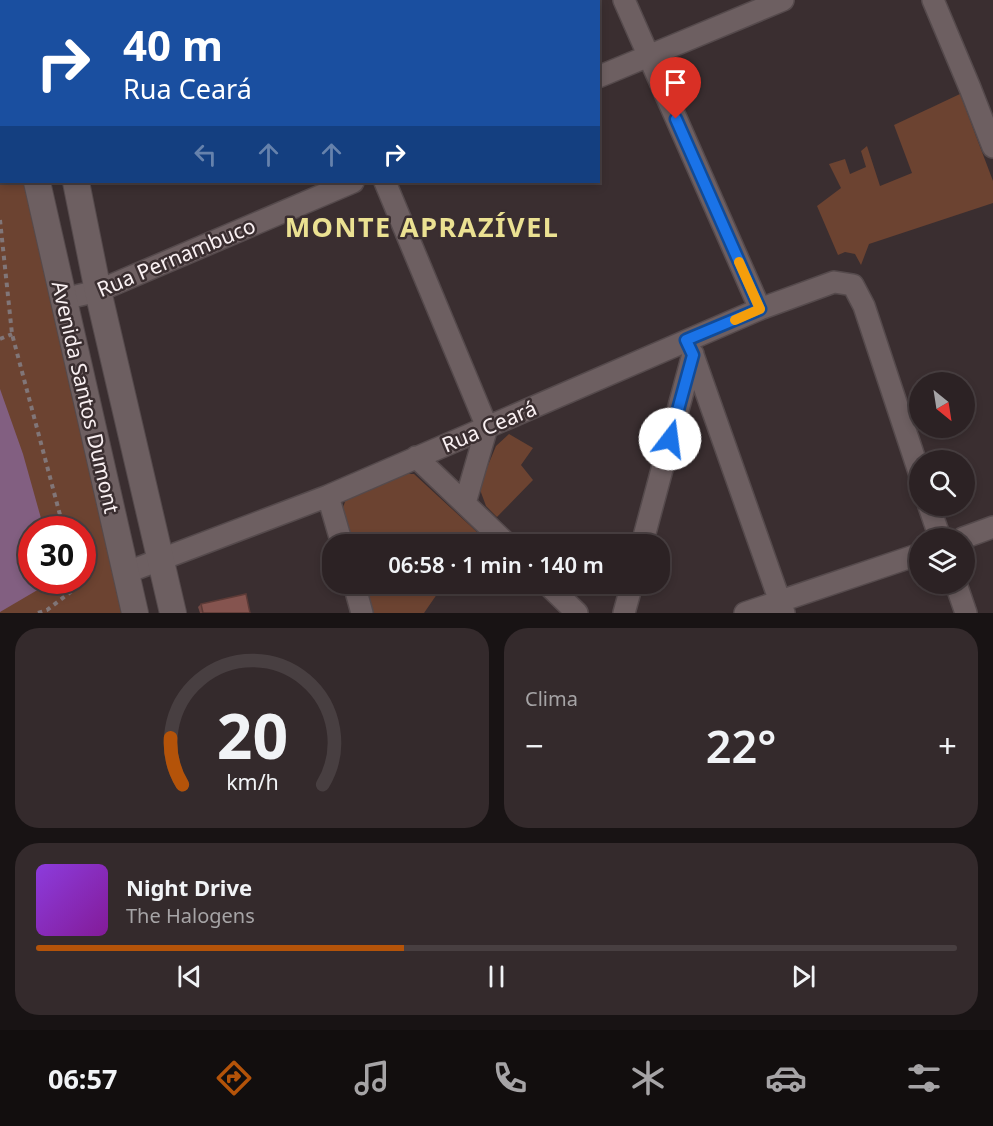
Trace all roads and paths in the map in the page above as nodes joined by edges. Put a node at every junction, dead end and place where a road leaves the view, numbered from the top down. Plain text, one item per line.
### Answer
1 (624, 0) edge
2 (783, 0) edge
3 (933, 0) edge
4 (648, 56) junction
5 (600, 76) edge
6 (993, 147) edge
7 (37, 183) edge
8 (76, 183) edge
9 (351, 183) edge
10 (386, 183) edge
11 (0, 220) edge
12 (98, 291) junction
13 (63, 299) junction
14 (760, 309) junction
15 (12, 334) junction
16 (0, 339) edge
17 (689, 348) junction
18 (487, 428) junction
19 (912, 450) edge
20 (417, 457) junction
21 (328, 496) junction
22 (465, 503) junction
23 (60, 516) edge
24 (993, 527) edge
25 (339, 534) edge
26 (497, 534) edge
27 (644, 534) edge
28 (975, 534) edge
29 (909, 558) edge
30 (161, 561) junction
31 (125, 573) junction
32 (68, 594) edge
33 (357, 594) edge
34 (557, 594) edge
35 (629, 594) edge
36 (959, 594) edge
37 (782, 607) edge
38 (38, 613) edge
39 (135, 613) edge
40 (173, 613) edge
41 (362, 613) edge
42 (577, 613) edge
43 (624, 613) edge
44 (745, 613) edge
45 (966, 613) edge

1 - 4 street
2 - 4 street
3 - 6 street
4 - 5 street
4 - 14 street
7 - 13 street, Avenida Santos Dumont
8 - 12 street, Avenida Santos Dumont
9 - 12 street, Rua Pernambuco
10 - 18 street
11 - 15 path
12 - 13 street, Rua Pernambuco
12 - 30 street, Avenida Santos Dumont
13 - 31 street, Avenida Santos Dumont
14 - 17 street, Rua Ceará
14 - 19 street, Rua Ceará
15 - 16 path
15 - 23 path
17 - 18 street, Rua Ceará
17 - 27 street
17 - 37 street
18 - 20 street, Rua Ceará
18 - 22 street
20 - 21 street, Rua Ceará
20 - 22 street
21 - 25 street
21 - 30 street, Rua Ceará
22 - 26 street
24 - 28 street
29 - 37 street
30 - 31 street, Rua Ceará
30 - 40 street, Avenida Santos Dumont
31 - 39 street, Avenida Santos Dumont
32 - 38 path
33 - 41 street
34 - 42 street
35 - 43 street
36 - 45 street
37 - 44 street

